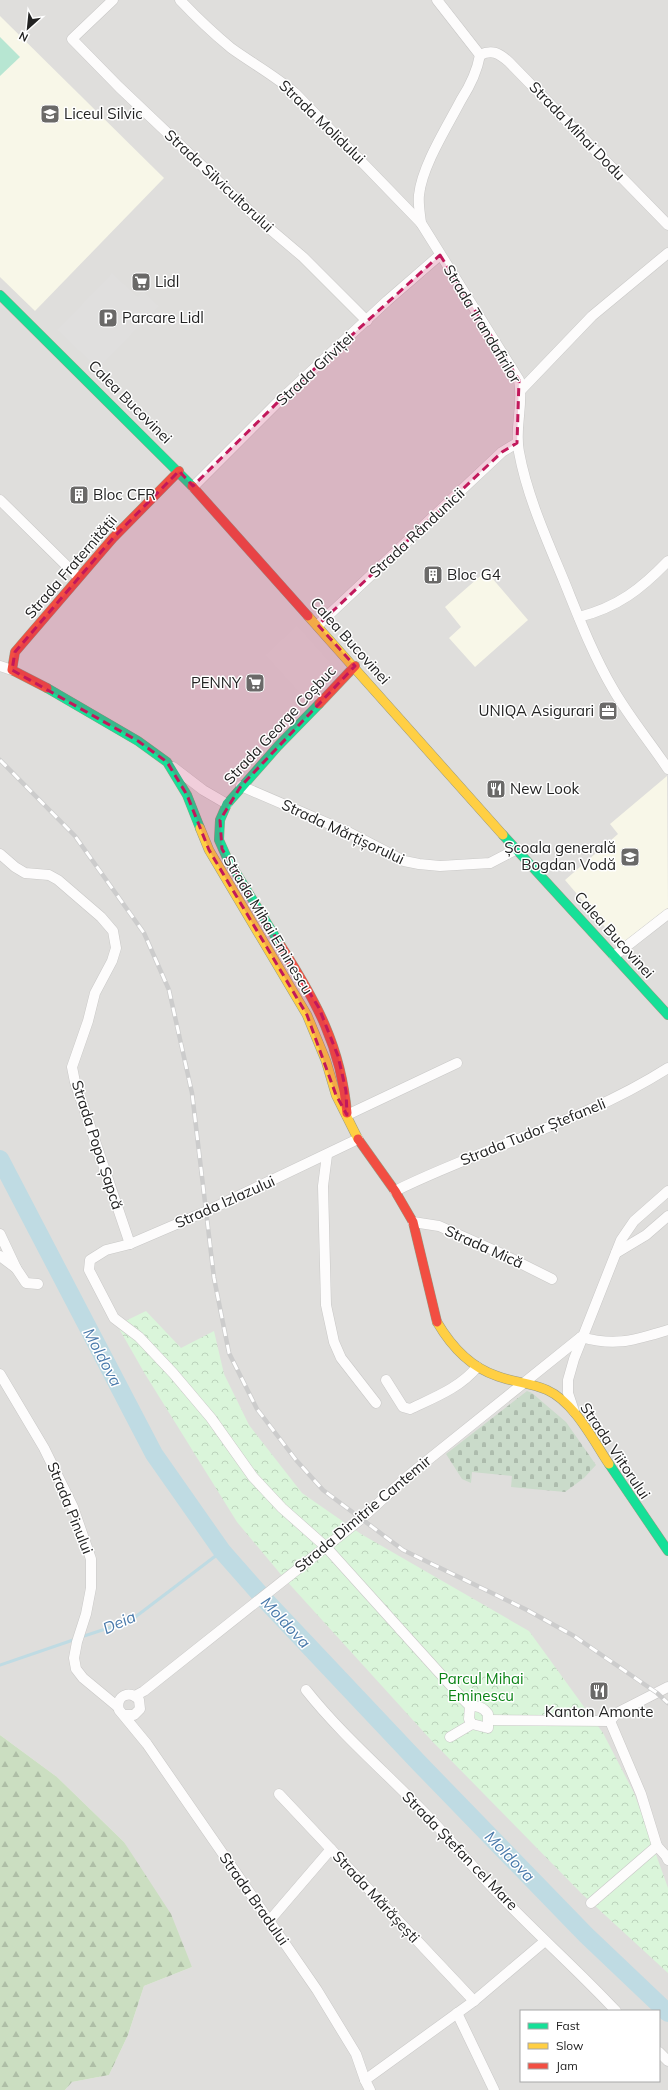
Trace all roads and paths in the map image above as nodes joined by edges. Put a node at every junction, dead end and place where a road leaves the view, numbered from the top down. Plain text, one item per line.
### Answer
1 (113, 0) edge
2 (180, 0) edge
3 (437, 0) edge
4 (480, 55) junction
5 (421, 222) junction
6 (668, 225) edge
7 (668, 253) edge
8 (440, 255) junction
9 (0, 295) edge
10 (367, 321) junction
11 (521, 390) junction
12 (517, 443) junction
13 (179, 471) junction
14 (193, 487) junction
15 (0, 500) edge
16 (668, 561) edge
17 (78, 577) junction
18 (579, 617) junction
19 (318, 625) junction
20 (0, 666) edge
21 (355, 666) junction
22 (12, 670) junction
23 (167, 762) junction
24 (668, 769) edge
25 (241, 786) junction
26 (227, 804) junction
27 (517, 849) junction
28 (0, 854) edge
29 (668, 914) edge
30 (614, 956) junction
31 (668, 1016) edge
32 (457, 1063) dead end
33 (668, 1068) edge
34 (347, 1116) junction
35 (358, 1139) junction
36 (327, 1155) junction
37 (395, 1191) junction
38 (668, 1191) edge
39 (668, 1216) edge
40 (413, 1222) junction
41 (0, 1234) edge
42 (130, 1244) junction
43 (616, 1253) junction
44 (0, 1256) edge
45 (16, 1268) junction
46 (552, 1279) dead end
47 (38, 1284) dead end
48 (668, 1330) edge
49 (581, 1337) junction
50 (477, 1367) junction
51 (0, 1374) edge
52 (386, 1380) dead end
53 (525, 1383) junction
54 (376, 1403) dead end
55 (575, 1413) junction
56 (326, 1547) junction
57 (668, 1552) edge
58 (668, 1687) edge
59 (306, 1690) dead end
60 (139, 1696) junction
61 (470, 1706) junction
62 (118, 1707) junction
63 (125, 1715) junction
64 (488, 1720) junction
65 (610, 1721) junction
66 (472, 1724) junction
67 (450, 1737) dead end
68 (279, 1794) dead end
69 (657, 1846) junction
70 (331, 1849) junction
71 (668, 1860) edge
72 (591, 1903) dead end
73 (270, 1920) junction
74 (545, 1941) junction
75 (474, 2001) junction
76 (615, 2010) edge
77 (456, 2013) junction
78 (660, 2053) edge
79 (668, 2061) edge
80 (365, 2080) junction
81 (370, 2090) edge
82 (494, 2090) edge

1 - 10 street, Strada Silvicultorului
2 - 5 street, Strada Molidului
3 - 4 street
4 - 5 street, Strada Trandafirilor
4 - 6 street, Strada Mihai Dodu
5 - 8 street, Strada Trandafirilor
7 - 11 street
8 - 10 street, Strada Griviței
8 - 11 street, Strada Trandafirilor
9 - 13 main road, Calea Bucovinei
10 - 14 street, Strada Griviței
11 - 12 street, Strada Trandafirilor
12 - 18 street, Strada Trandafirilor
12 - 19 street, Strada Rândunicii
13 - 14 main road, Calea Bucovinei
13 - 17 main road, Strada Fraternității
14 - 19 main road, Calea Bucovinei
15 - 17 street
16 - 18 street
17 - 22 main road, Strada Fraternității
18 - 24 street, Strada Trandafirilor
19 - 21 main road, Calea Bucovinei
20 - 22 street, Strada Mihai Eminescu
21 - 25 main road, Strada George Coșbuc
21 - 27 main road, Calea Bucovinei
22 - 23 main road, Strada Mihai Eminescu
23 - 26 street, Strada Mihai Eminescu
23 - 34 main road, Strada Mihai Eminescu
25 - 26 main road, Strada George Coșbuc
25 - 27 street, Strada Mărțișorului
26 - 34 main road, Strada Mihai Eminescu
27 - 30 main road, Calea Bucovinei
28 - 42 street, Strada Popa Șapcă
29 - 30 street
30 - 31 main road, Calea Bucovinei
32 - 34 street
33 - 37 street, Strada Tudor Ștefaneli
34 - 35 main road, Strada Mihai Eminescu
35 - 36 street, Strada Izlazului
35 - 37 main road, Strada Mihai Eminescu
36 - 42 street, Strada Izlazului
36 - 54 street
37 - 40 main road, Strada Mihai Eminescu
38 - 43 street, Strada Dimitrie Cantemir
39 - 43 street
40 - 46 street, Strada Mică
40 - 50 main road, Strada Mihai Eminescu
41 - 45 street
42 - 56 street, Strada Izlazului
43 - 49 street, Strada Dimitrie Cantemir
44 - 45 street
45 - 47 street
48 - 49 street
49 - 53 street, Strada Dimitrie Cantemir
49 - 55 street, Strada Dimitrie Cantemir
50 - 52 street
50 - 53 main road, Strada Mihai Eminescu
51 - 62 street, Strada Pinului
53 - 55 main road, Strada Viitorului
53 - 56 street, Strada Dimitrie Cantemir
55 - 57 main road, Strada Viitorului
56 - 60 street, Strada Dimitrie Cantemir
56 - 61 street
58 - 65 street
59 - 74 street, Strada Ștefan cel Mare
60 - 62 street
60 - 63 street
61 - 64 street
61 - 66 street
62 - 63 street
63 - 73 street, Strada Bradului
64 - 65 street
64 - 66 street
65 - 69 street
66 - 67 street
68 - 70 street, Strada Mărășești
69 - 71 street
69 - 72 street
70 - 73 street
70 - 75 street, Strada Mărășești
73 - 80 street, Strada Bradului
74 - 75 street
74 - 76 street, Strada Ștefan cel Mare
75 - 77 street
77 - 80 street
77 - 82 street
78 - 79 street
80 - 81 street, Strada Bradului

